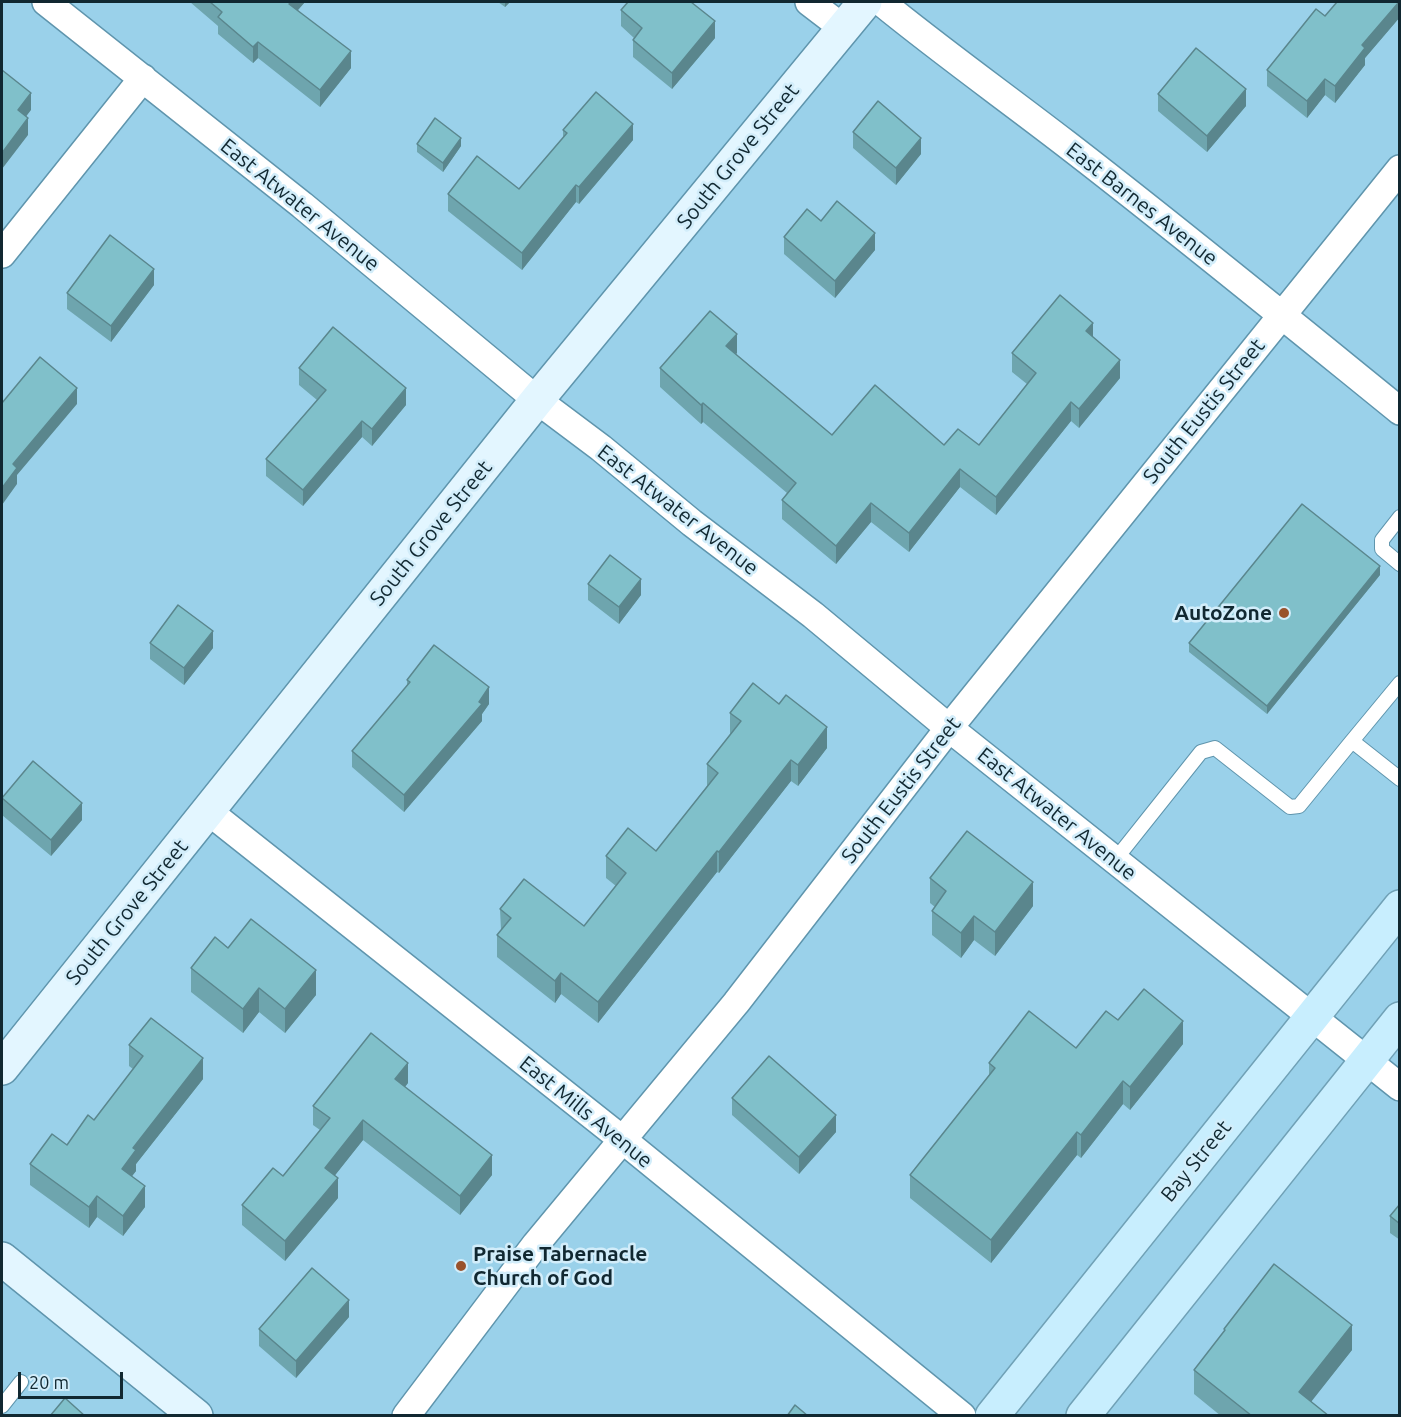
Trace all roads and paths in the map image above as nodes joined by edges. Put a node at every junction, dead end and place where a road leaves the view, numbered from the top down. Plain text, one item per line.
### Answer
1 (46, 2) edge
2 (809, 2) edge
3 (865, 2) edge
4 (881, 2) edge
5 (843, 28) junction
6 (142, 78) junction
7 (1400, 169) edge
8 (2, 254) edge
9 (1281, 315) junction
10 (537, 400) junction
11 (1400, 411) edge
12 (1400, 518) edge
13 (1400, 564) edge
14 (1400, 683) edge
15 (949, 728) junction
16 (1352, 741) junction
17 (1400, 779) edge
18 (208, 812) junction
19 (1115, 860) junction
20 (1400, 907) edge
21 (1311, 1017) junction
22 (1400, 1019) edge
23 (1366, 1061) junction
24 (2, 1068) edge
25 (1400, 1088) edge
26 (623, 1140) junction
27 (2, 1259) edge
28 (21, 1382) dead end
29 (2, 1406) edge
30 (196, 1416) edge
31 (406, 1416) edge
32 (962, 1416) edge
33 (992, 1416) edge
34 (1083, 1416) edge

1 - 6 street, East Atwater Avenue
2 - 5 street
3 - 5 street, South Grove Street
4 - 9 street, East Barnes Avenue
5 - 10 street, South Grove Street
6 - 8 street
6 - 10 street, East Atwater Avenue
7 - 9 street, South Eustis Street
9 - 11 street, East Barnes Avenue
9 - 15 street, South Eustis Street
10 - 15 street, East Atwater Avenue
10 - 18 street, South Grove Street
12 - 13 lane
14 - 16 lane
15 - 19 street, East Atwater Avenue
15 - 26 street, South Eustis Street
16 - 17 lane
16 - 19 lane
18 - 24 street, South Grove Street
18 - 26 street, East Mills Avenue
19 - 21 street, East Atwater Avenue
20 - 21 main road, Bay Street
21 - 23 street, East Atwater Avenue
21 - 33 main road, Bay Street
22 - 23 main road
23 - 25 street, East Atwater Avenue
23 - 34 main road
26 - 31 street, South Eustis Street
26 - 32 street, East Mills Avenue
27 - 30 street
28 - 29 lane

